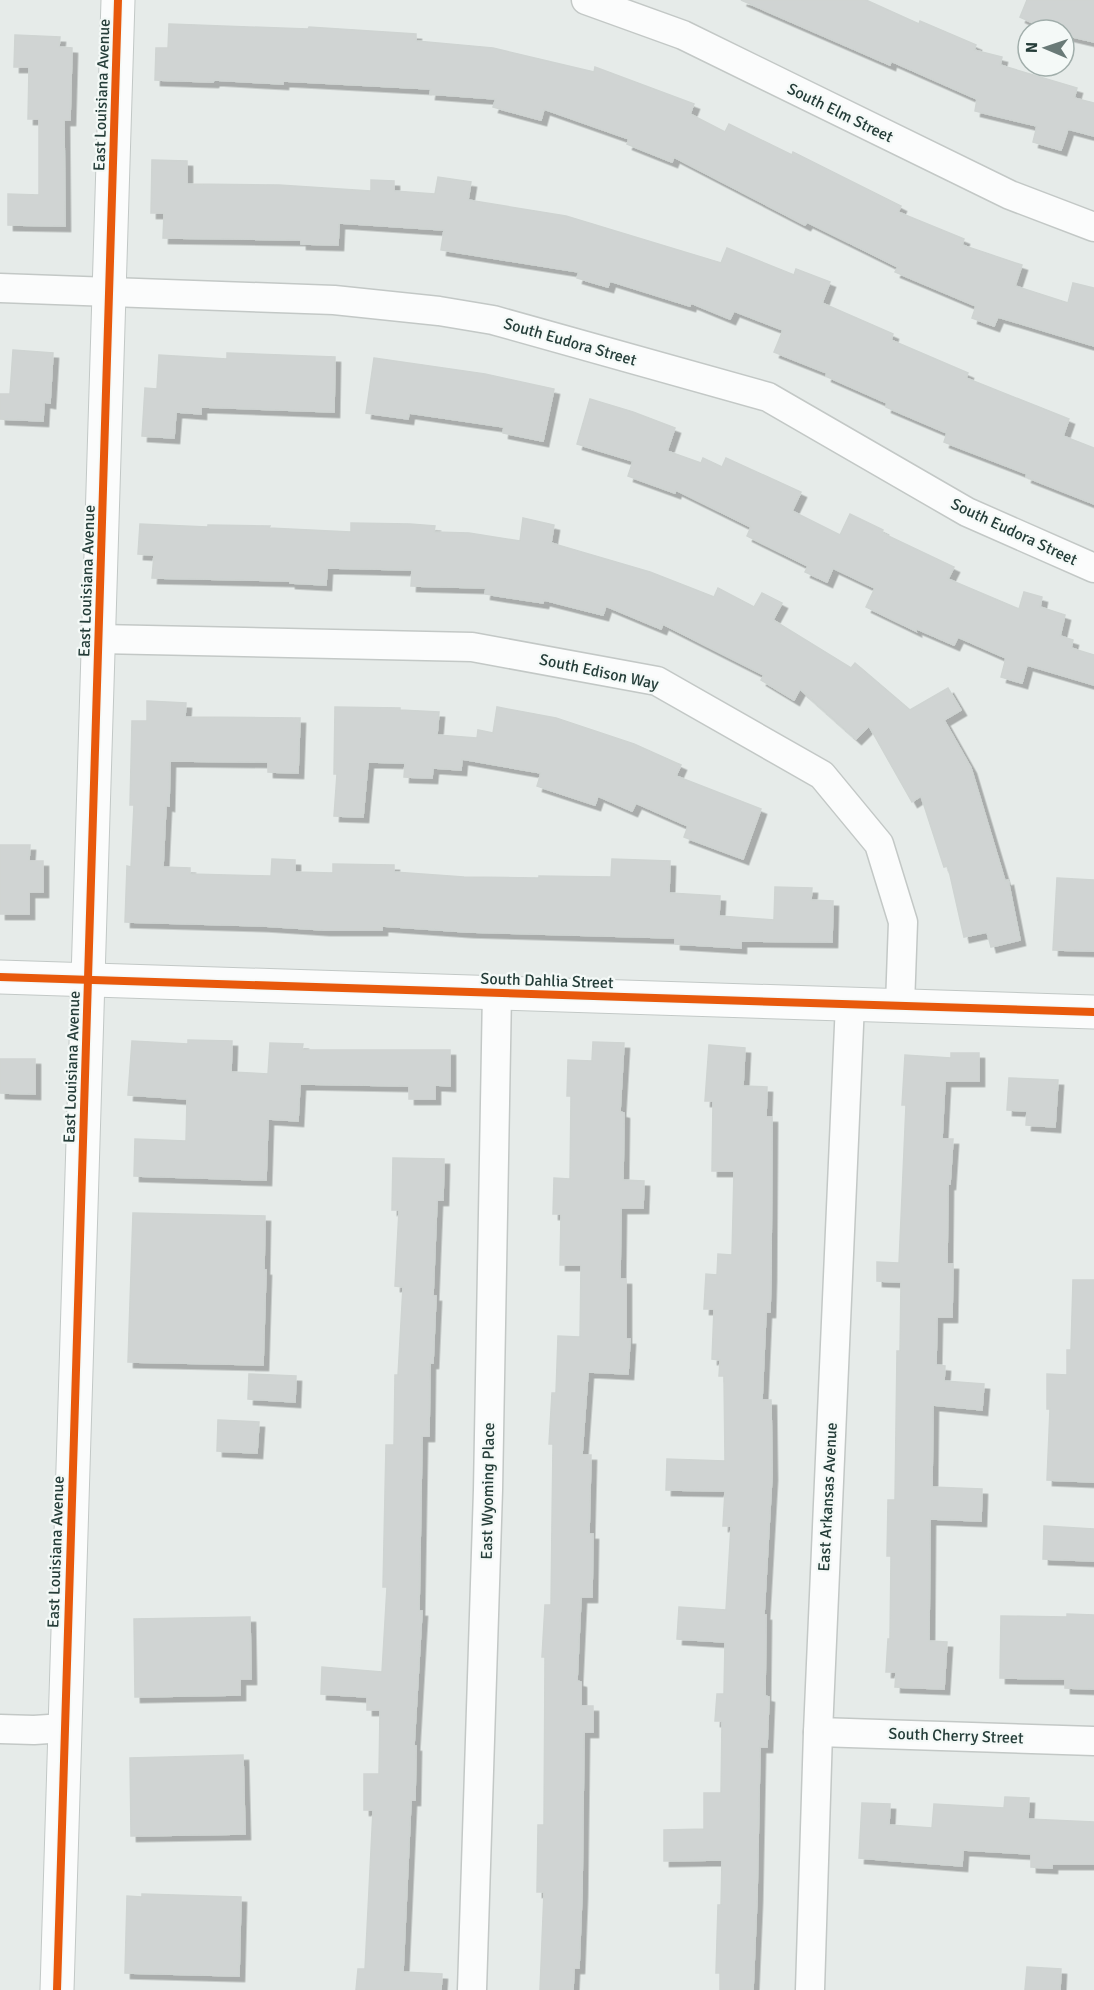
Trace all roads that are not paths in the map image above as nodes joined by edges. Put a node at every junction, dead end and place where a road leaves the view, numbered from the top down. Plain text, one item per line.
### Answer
1 (118, 0) edge
2 (586, 0) edge
3 (1094, 226) edge
4 (0, 288) edge
5 (109, 292) junction
6 (1094, 568) edge
7 (99, 639) junction
8 (0, 977) edge
9 (88, 980) junction
10 (497, 992) junction
11 (850, 1003) junction
12 (900, 1005) junction
13 (1094, 1012) edge
14 (64, 1728) junction
15 (0, 1729) edge
16 (818, 1732) junction
17 (1094, 1741) edge
18 (57, 1990) edge
19 (472, 1990) edge
20 (810, 1990) edge

1 - 5 street, East Louisiana Avenue
2 - 3 street, South Elm Street
4 - 5 street, South Eudora Street
5 - 6 street, South Eudora Street
5 - 7 street, East Louisiana Avenue
7 - 9 street, East Louisiana Avenue
7 - 12 street, South Edison Way
8 - 9 street, South Dahlia Street
9 - 10 street, South Dahlia Street
9 - 14 street, East Louisiana Avenue
10 - 11 street, South Dahlia Street
10 - 19 street, East Wyoming Place
11 - 12 street, South Dahlia Street
11 - 16 street, East Arkansas Avenue
12 - 13 street, South Dahlia Street
14 - 15 street
14 - 18 street, East Louisiana Avenue
16 - 17 street, South Cherry Street
16 - 20 street, East Arkansas Avenue

